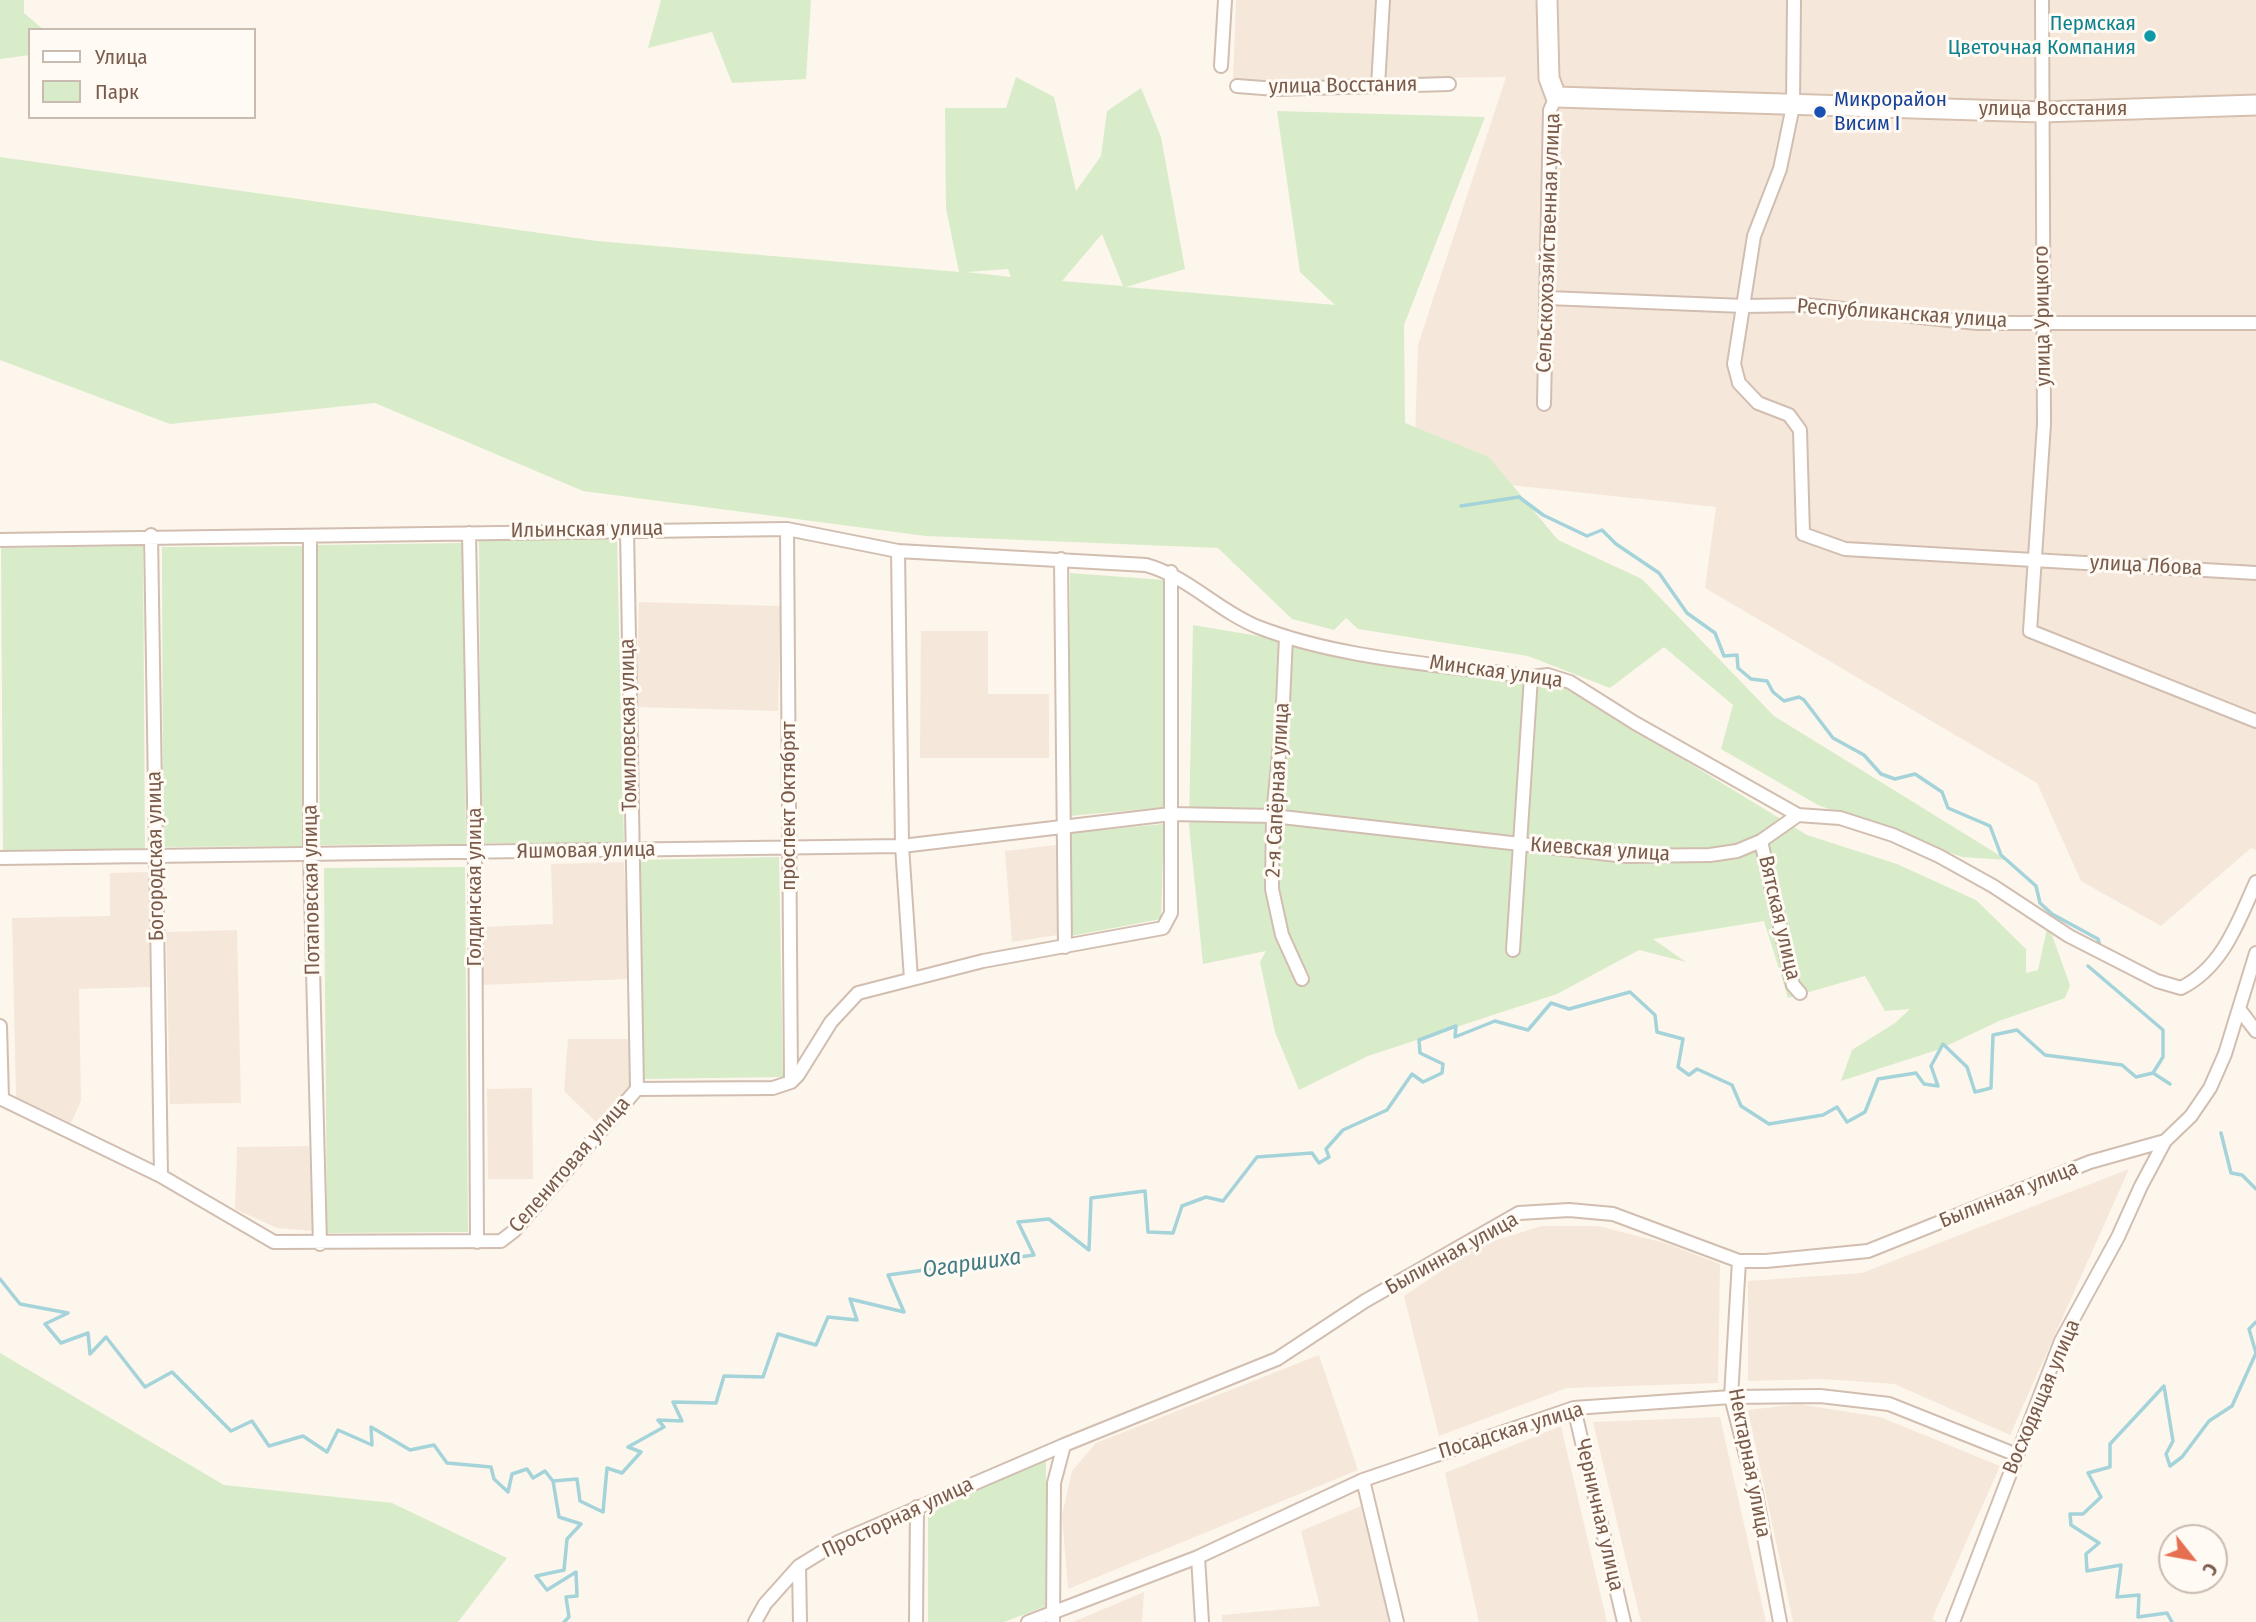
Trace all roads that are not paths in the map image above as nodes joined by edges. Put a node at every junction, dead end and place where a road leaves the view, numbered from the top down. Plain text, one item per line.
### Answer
1 (1224, 0) edge
2 (1383, 0) edge
3 (1548, 0) edge
4 (1794, 0) edge
5 (2042, 0) edge
6 (1221, 66) dead end
7 (1449, 84) dead end
8 (1237, 86) dead end
9 (1378, 86) junction
10 (1556, 97) junction
11 (2256, 105) edge
12 (1793, 106) junction
13 (2042, 112) junction
14 (1548, 298) junction
15 (1744, 306) junction
16 (2043, 322) junction
17 (2256, 323) edge
18 (1544, 404) dead end
19 (627, 529) junction
20 (787, 529) junction
21 (469, 533) junction
22 (151, 536) junction
23 (310, 536) junction
24 (0, 540) edge
25 (898, 551) junction
26 (1061, 559) junction
27 (2036, 560) junction
28 (1171, 572) junction
29 (2256, 573) edge
30 (1286, 637) junction
31 (1531, 677) junction
32 (2256, 721) edge
33 (1171, 814) junction
34 (1273, 816) junction
35 (1798, 816) junction
36 (1062, 826) junction
37 (1761, 841) junction
38 (1518, 844) junction
39 (902, 846) junction
40 (789, 849) junction
41 (631, 851) junction
42 (310, 852) junction
43 (475, 853) junction
44 (156, 856) junction
45 (0, 858) edge
46 (2256, 882) edge
47 (1065, 947) junction
48 (1513, 950) dead end
49 (2256, 953) edge
50 (911, 979) junction
51 (1302, 979) dead end
52 (1800, 993) dead end
53 (2239, 1009) junction
54 (0, 1026) edge
55 (2256, 1031) edge
56 (790, 1082) junction
57 (637, 1089) junction
58 (1, 1099) edge
59 (2165, 1141) junction
60 (161, 1176) junction
61 (477, 1241) junction
62 (320, 1244) junction
63 (1739, 1261) junction
64 (1731, 1397) junction
65 (1574, 1408) junction
66 (1064, 1444) junction
67 (2017, 1455) junction
68 (1363, 1480) junction
69 (917, 1507) junction
70 (1198, 1557) junction
71 (799, 1566) junction
72 (1053, 1618) edge
73 (755, 1622) edge
74 (800, 1622) edge
75 (916, 1622) edge
76 (1028, 1622) edge
77 (1202, 1622) edge
78 (1397, 1622) edge
79 (1624, 1622) edge
80 (1780, 1622) edge
81 (1953, 1622) edge

1 - 6 street
2 - 9 street
3 - 10 street, Сельскохозяйственная улица
4 - 12 street
5 - 13 street, улица Урицкого
7 - 9 street, улица Восстания
8 - 9 street, улица Восстания
10 - 12 street, улица Восстания
10 - 14 street, Сельскохозяйственная улица
11 - 13 street, улица Восстания
12 - 13 street, улица Восстания
12 - 15 street
13 - 16 street, улица Урицкого
14 - 15 street, Республиканская улица
14 - 18 street, Сельскохозяйственная улица
15 - 16 street, Республиканская улица
15 - 27 street, улица Лбова
16 - 17 street, Республиканская улица
16 - 27 street, улица Урицкого
19 - 20 street, Ильинская улица
19 - 21 street, Ильинская улица
19 - 41 street, Томиловская улица
20 - 25 street, Ильинская улица
20 - 40 street, проспект Октябрят
21 - 23 street, Ильинская улица
21 - 43 street, Голдинская улица
22 - 23 street, Ильинская улица
22 - 24 street, Ильинская улица
22 - 44 street, Богородская улица
23 - 42 street, Потаповская улица
25 - 26 street, Ильинская улица
25 - 39 street
26 - 28 street, Ильинская улица
26 - 36 street
27 - 29 street, улица Лбова
27 - 32 street, улица Урицкого
28 - 30 street, Минская улица
28 - 33 street
30 - 31 street, Минская улица
30 - 34 street, 2-я Сапёрная улица
31 - 35 street, Минская улица
31 - 38 street
33 - 34 street, Киевская улица
33 - 36 street, Яшмовая улица
33 - 47 street
34 - 38 street, Киевская улица
34 - 51 street, 2-я Сапёрная улица
35 - 37 street, Киевская улица
35 - 46 street
36 - 39 street, Яшмовая улица
36 - 47 street
37 - 38 street, Киевская улица
37 - 52 street, Вятская улица
38 - 48 street
39 - 40 street, Яшмовая улица
39 - 50 street
40 - 41 street, Яшмовая улица
40 - 56 street, проспект Октябрят
41 - 43 street, Яшмовая улица
41 - 57 street, Томиловская улица
42 - 43 street, Яшмовая улица
42 - 44 street, Яшмовая улица
42 - 62 street, Потаповская улица
43 - 61 street, Голдинская улица
44 - 45 street, Яшмовая улица
44 - 60 street, Богородская улица
47 - 50 street
49 - 53 street, Былинная улица
50 - 56 street
53 - 55 street
53 - 59 street, Былинная улица
54 - 58 street
56 - 57 street, Селенитовая улица
57 - 61 street, Селенитовая улица
58 - 60 street, Селенитовая улица
59 - 63 street, Былинная улица
59 - 67 street, Восходящая улица
60 - 62 street, Селенитовая улица
61 - 62 street, Селенитовая улица
63 - 64 street, Нектарная улица
63 - 66 street, Былинная улица
64 - 65 street, Посадская улица
64 - 67 street, Посадская улица
64 - 80 street, Нектарная улица
65 - 68 street, Посадская улица
65 - 79 street, Черничная улица
66 - 69 street, Просторная улица
66 - 72 street
67 - 81 street, Восходящая улица
68 - 70 street, Посадская улица
68 - 78 street
69 - 71 street, Просторная улица
69 - 75 street
70 - 72 street, Посадская улица
70 - 77 street
71 - 73 street, Просторная улица
71 - 74 street
72 - 76 street, Посадская улица

